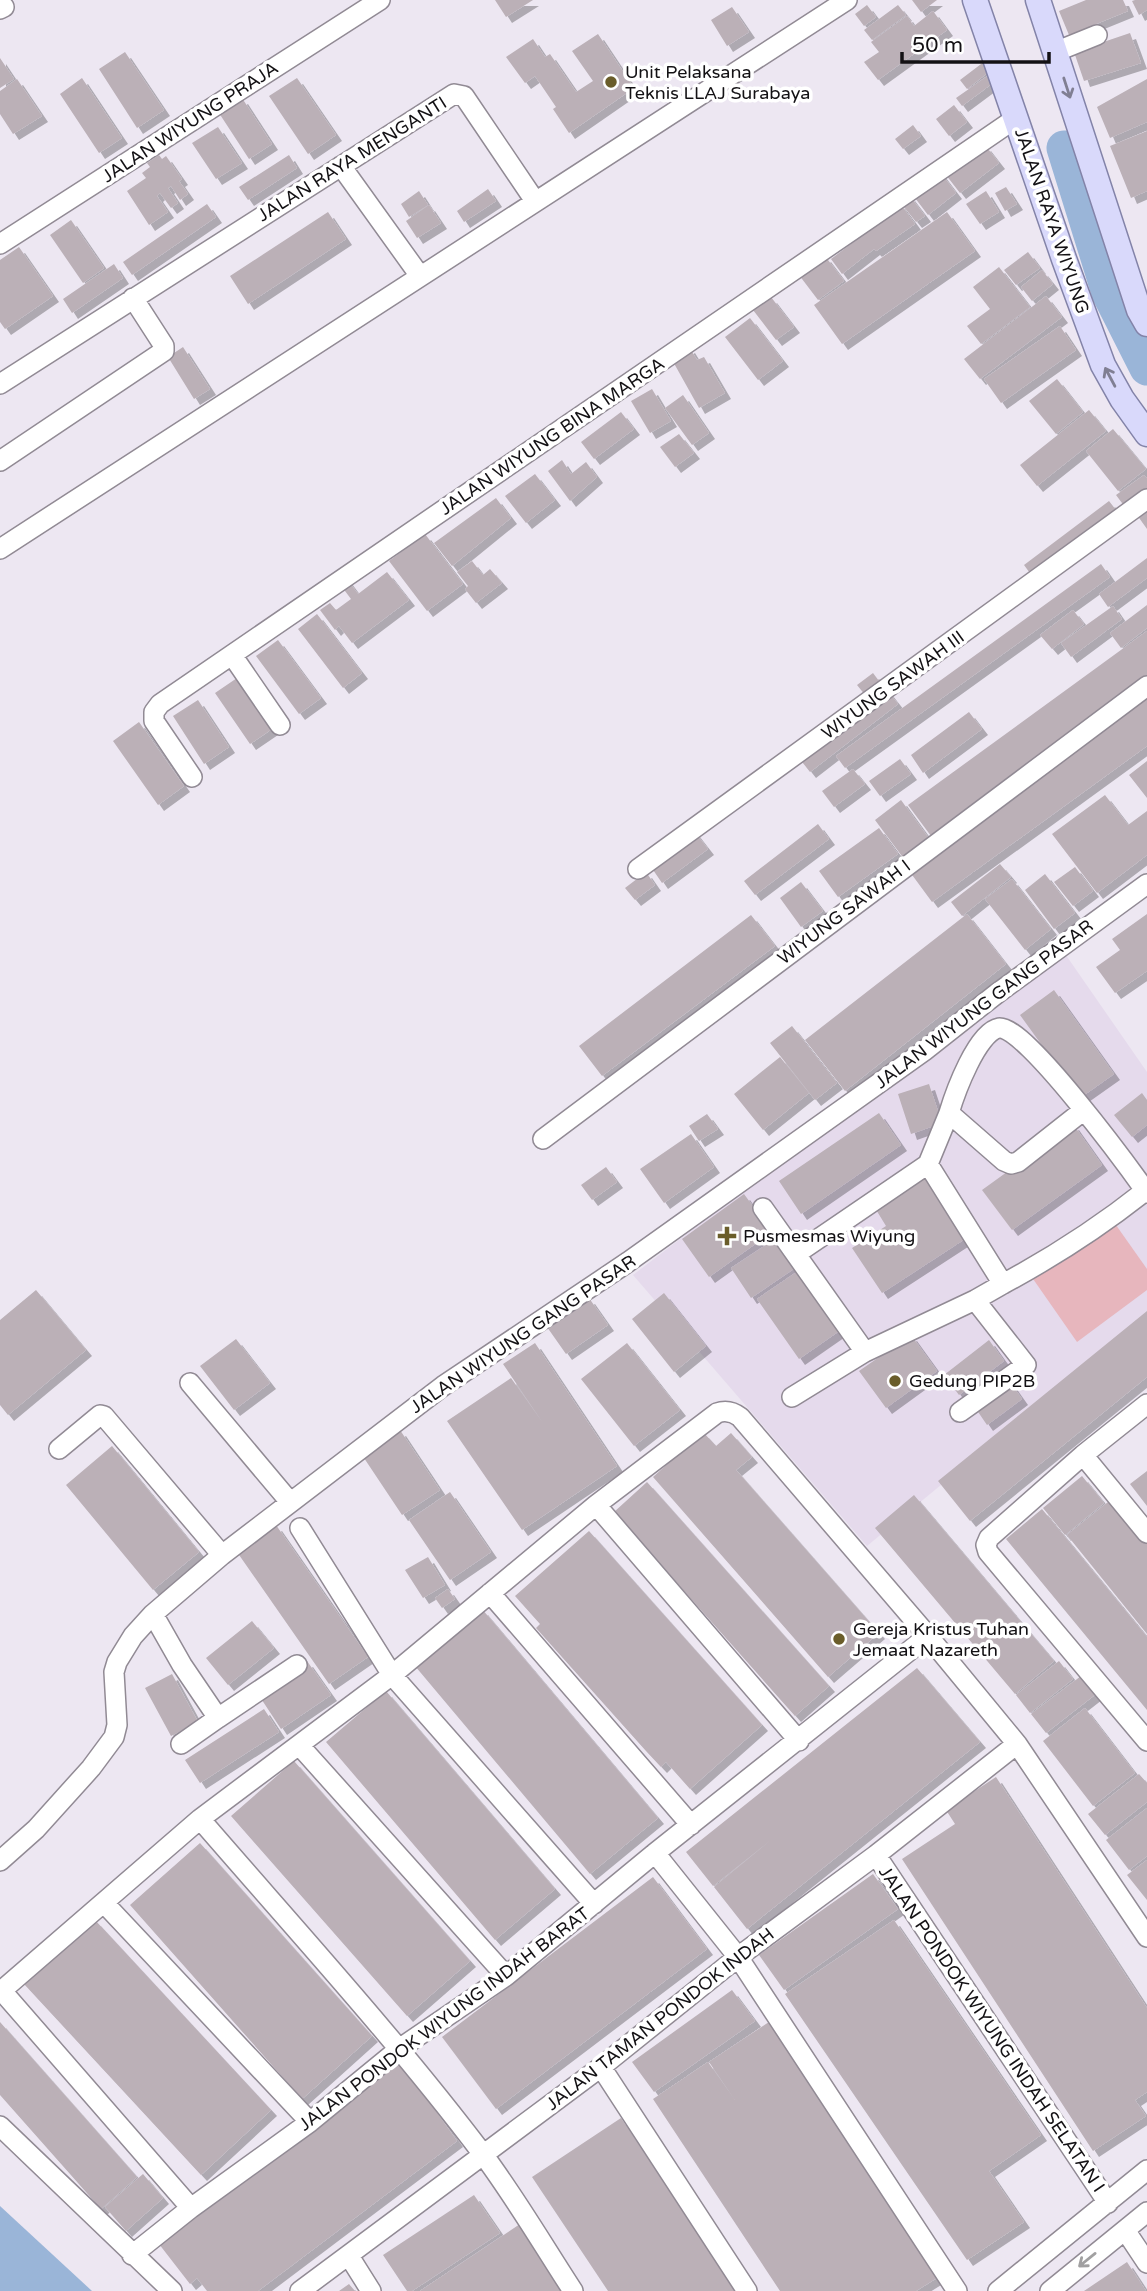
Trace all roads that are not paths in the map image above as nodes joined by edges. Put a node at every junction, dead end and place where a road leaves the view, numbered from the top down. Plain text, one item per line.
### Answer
1 (380, 0) edge
2 (847, 0) edge
3 (975, 0) edge
4 (1038, 0) edge
5 (1097, 35) dead end
6 (1055, 52) junction
7 (1016, 118) junction
8 (341, 166) junction
9 (535, 201) junction
10 (0, 244) edge
11 (420, 276) junction
12 (133, 298) junction
13 (1147, 324) edge
14 (0, 384) edge
15 (1147, 434) edge
16 (0, 461) edge
17 (1147, 499) edge
18 (0, 549) edge
19 (232, 655) junction
20 (1147, 686) edge
21 (280, 725) dead end
22 (192, 777) dead end
23 (638, 869) dead end
24 (1147, 884) edge
25 (974, 1011) junction
26 (990, 1033) junction
27 (1084, 1110) junction
28 (948, 1113) junction
29 (543, 1139) dead end
30 (928, 1164) junction
31 (1146, 1192) edge
32 (763, 1208) dead end
33 (796, 1254) junction
34 (1003, 1284) junction
35 (975, 1300) junction
36 (864, 1352) junction
37 (190, 1383) dead end
38 (792, 1396) dead end
39 (1147, 1404) edge
40 (960, 1412) dead end
41 (59, 1449) dead end
42 (1083, 1455) junction
43 (290, 1503) junction
44 (596, 1505) junction
45 (300, 1528) dead end
46 (1147, 1533) edge
47 (222, 1555) junction
48 (490, 1592) junction
49 (153, 1614) junction
50 (928, 1636) junction
51 (297, 1665) dead end
52 (392, 1675) junction
53 (218, 1718) junction
54 (799, 1741) junction
55 (1147, 1741) edge
56 (181, 1744) dead end
57 (1017, 1744) junction
58 (299, 1745) junction
59 (200, 1819) junction
60 (691, 1825) junction
61 (655, 1853) junction
62 (876, 1855) junction
63 (0, 1861) edge
64 (104, 1903) junction
65 (594, 1904) junction
66 (1147, 1937) edge
67 (738, 1957) junction
68 (506, 1976) junction
69 (1, 1991) edge
70 (399, 2049) junction
71 (601, 2067) junction
72 (310, 2122) junction
73 (0, 2126) edge
74 (484, 2155) junction
75 (1147, 2171) edge
76 (1108, 2203) junction
77 (191, 2208) junction
78 (1147, 2212) edge
79 (1125, 2230) junction
80 (132, 2255) junction
81 (349, 2256) junction
82 (1147, 2263) edge
83 (172, 2291) edge
84 (300, 2291) edge
85 (371, 2291) edge
86 (573, 2291) edge
87 (747, 2291) edge
88 (957, 2291) edge
89 (998, 2291) edge
90 (1050, 2291) edge

1 - 10 street, JALAN WIYUNG PRAJA
2 - 9 street
3 - 7 main road, JALAN RAYA WIYUNG
4 - 6 main road
5 - 6 street
6 -> 13 main road
15 -> 7 main road, JALAN RAYA WIYUNG
7 - 19 street, JALAN WIYUNG BINA MARGA
8 - 9 street, JALAN RAYA MENGANTI
8 - 11 street
8 - 12 street, JALAN RAYA MENGANTI
9 - 11 street
11 - 18 street
12 - 14 street, JALAN RAYA MENGANTI
12 - 16 street
17 - 23 street, WIYUNG SAWAH III
19 - 21 street
19 - 22 street, JALAN WIYUNG BINA MARGA
20 - 29 street, WIYUNG SAWAH I
24 - 25 street, JALAN WIYUNG GANG PASAR
25 - 26 street
25 - 43 street, JALAN WIYUNG GANG PASAR
26 - 27 street
26 - 28 street
27 - 28 street
27 - 31 street
28 - 30 street
30 - 33 street
30 - 34 street
31 - 34 street
32 - 33 street
33 - 36 street
34 - 35 street
35 - 36 street
35 - 40 street
36 - 38 street
37 - 43 street
39 - 42 street
41 - 47 street
42 - 46 street
42 - 55 street
43 - 47 street, JALAN WIYUNG GANG PASAR
44 - 48 street
44 - 50 street
44 - 54 street
45 - 52 street
47 - 49 street, JALAN WIYUNG GANG PASAR
48 - 52 street
48 - 60 street
49 - 53 street
49 - 63 street, JALAN WIYUNG GANG PASAR
50 - 54 street, JALAN PONDOK WIYUNG INDAH BARAT
50 - 57 street
51 - 53 street
52 - 58 street
52 - 65 street
53 - 56 street
54 - 60 street, JALAN PONDOK WIYUNG INDAH BARAT
57 - 62 street, JALAN TAMAN PONDOK INDAH
57 - 66 street
58 - 59 street
58 - 68 street
59 - 64 street
59 - 70 street
60 - 61 street, JALAN PONDOK WIYUNG INDAH BARAT
61 - 65 street, JALAN PONDOK WIYUNG INDAH BARAT
61 - 67 street
62 - 67 street, JALAN TAMAN PONDOK INDAH
62 - 76 street, JALAN PONDOK WIYUNG INDAH SELATAN I
64 - 69 street
64 - 72 street
65 - 68 street, JALAN PONDOK WIYUNG INDAH BARAT
67 - 71 street, JALAN TAMAN PONDOK INDAH
67 - 88 street
68 - 70 street, JALAN PONDOK WIYUNG INDAH BARAT
69 - 77 street
70 - 72 street, JALAN PONDOK WIYUNG INDAH BARAT
70 - 74 street
71 - 74 street, JALAN TAMAN PONDOK INDAH
71 - 87 street
72 - 77 street, JALAN PONDOK WIYUNG INDAH BARAT
73 - 80 street
74 - 81 street, JALAN TAMAN PONDOK INDAH
74 - 86 street
75 - 76 street
76 - 89 street
77 - 80 street, JALAN PONDOK WIYUNG INDAH BARAT
78 - 79 street
79 - 82 street
79 -> 90 street
80 - 83 street
81 - 84 street, JALAN TAMAN PONDOK INDAH
81 - 85 street

